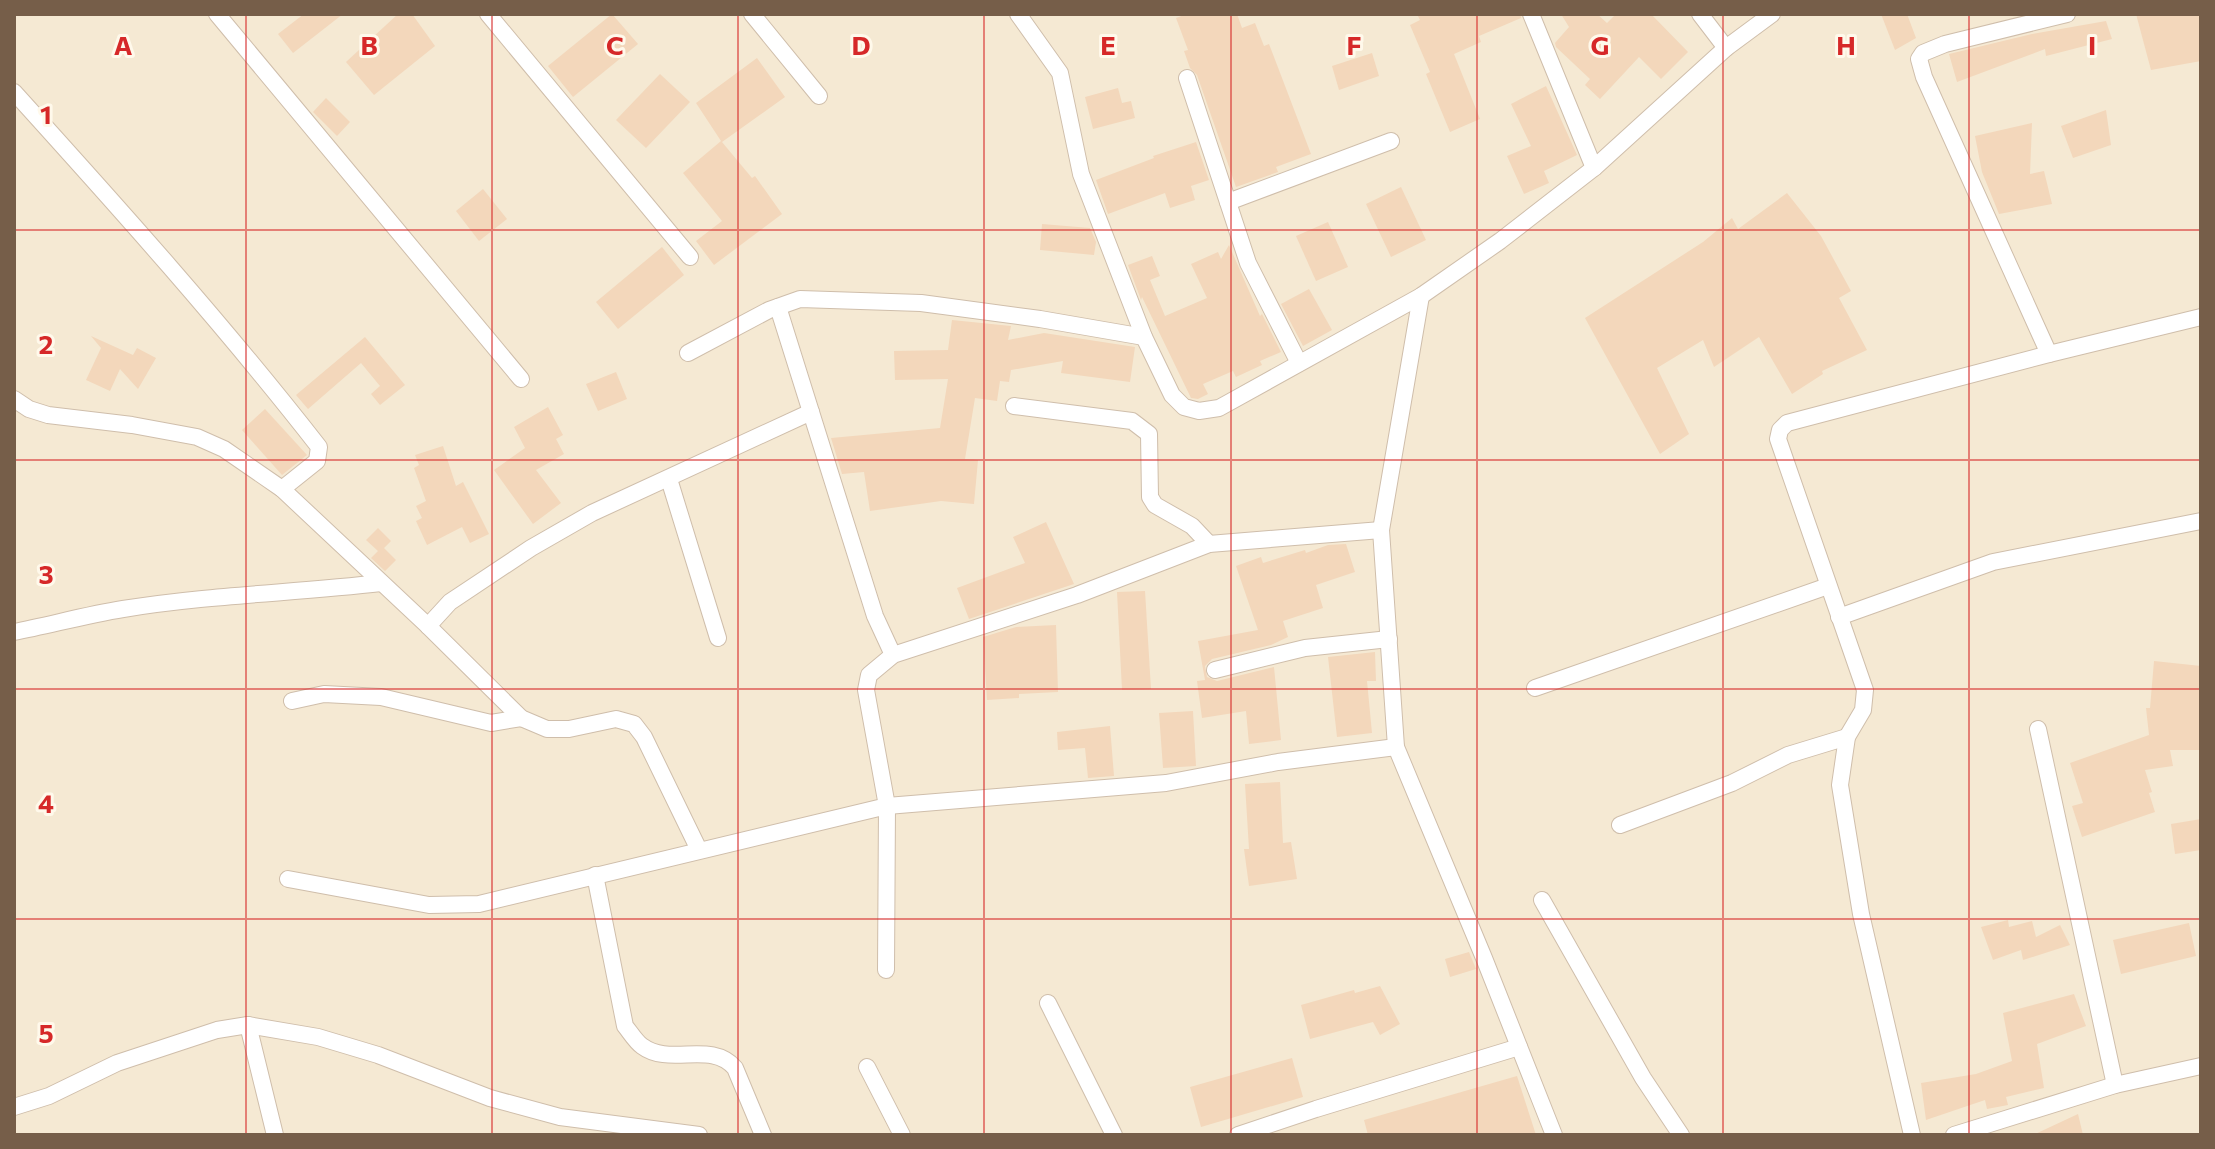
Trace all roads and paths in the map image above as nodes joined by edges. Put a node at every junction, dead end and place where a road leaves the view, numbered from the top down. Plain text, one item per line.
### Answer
1 (217, 14) edge
2 (488, 14) edge
3 (752, 14) edge
4 (1018, 14) edge
5 (1531, 14) edge
6 (1700, 14) edge
7 (1772, 14) edge
8 (2067, 14) edge
9 (1726, 48) junction
10 (1187, 78) dead end
11 (14, 92) edge
12 (819, 96) dead end
13 (1391, 141) dead end
14 (1594, 168) junction
15 (1228, 202) junction
16 (690, 257) dead end
17 (1421, 296) junction
18 (778, 307) junction
19 (2201, 317) edge
20 (1144, 337) junction
21 (688, 353) dead end
22 (2049, 354) junction
23 (1299, 363) junction
24 (521, 379) dead end
25 (14, 399) edge
26 (1014, 406) dead end
27 (811, 412) junction
28 (669, 479) junction
29 (282, 489) junction
30 (2201, 521) edge
31 (1381, 530) junction
32 (1209, 544) junction
33 (381, 583) junction
34 (1828, 586) junction
35 (1839, 617) junction
36 (428, 626) junction
37 (14, 632) edge
38 (718, 638) dead end
39 (1389, 639) junction
40 (893, 655) junction
41 (1215, 670) dead end
42 (1535, 688) dead end
43 (292, 701) dead end
44 (521, 718) junction
45 (2038, 729) dead end
46 (1847, 737) junction
47 (1396, 747) junction
48 (887, 806) junction
49 (1620, 825) dead end
50 (699, 850) junction
51 (595, 875) junction
52 (288, 879) dead end
53 (1542, 900) dead end
54 (886, 970) dead end
55 (1048, 1003) dead end
56 (248, 1025) junction
57 (1519, 1047) junction
58 (2201, 1066) edge
59 (867, 1067) dead end
60 (2115, 1085) junction
61 (14, 1107) edge
62 (275, 1135) edge
63 (699, 1135) edge
64 (763, 1135) edge
65 (902, 1135) edge
66 (1114, 1135) edge
67 (1238, 1135) edge
68 (1554, 1135) edge
69 (1681, 1135) edge
70 (1912, 1135) edge
71 (1954, 1135) edge

1 - 24 street
2 - 16 street
3 - 12 street
4 - 20 street
5 - 14 street
6 - 9 street
7 - 9 street
8 - 22 street
9 - 14 street
10 - 15 street
11 - 29 street
13 - 15 street
14 - 17 street
15 - 23 street
17 - 23 street
17 - 31 street
18 - 20 street
18 - 21 street
18 - 27 street
19 - 22 street
20 - 23 street
22 - 34 street
25 - 29 street
26 - 32 street
27 - 28 street
27 - 40 street
28 - 36 street
28 - 38 street
29 - 33 street
30 - 35 street
31 - 32 street
31 - 39 street
32 - 40 street
33 - 36 street
33 - 37 street
34 - 35 street
34 - 42 street
35 - 46 street
36 - 44 street
39 - 41 street
39 - 47 street
40 - 48 street
43 - 44 street
44 - 50 street
45 - 60 street
46 - 49 street
46 - 70 street
47 - 48 street
47 - 57 street
48 - 50 street
48 - 54 street
50 - 51 street
51 - 52 street
51 - 64 street
53 - 69 street
55 - 66 street
56 - 61 street
56 - 62 street
56 - 63 street
57 - 67 street
57 - 68 street
58 - 60 street
59 - 65 street
60 - 71 street

